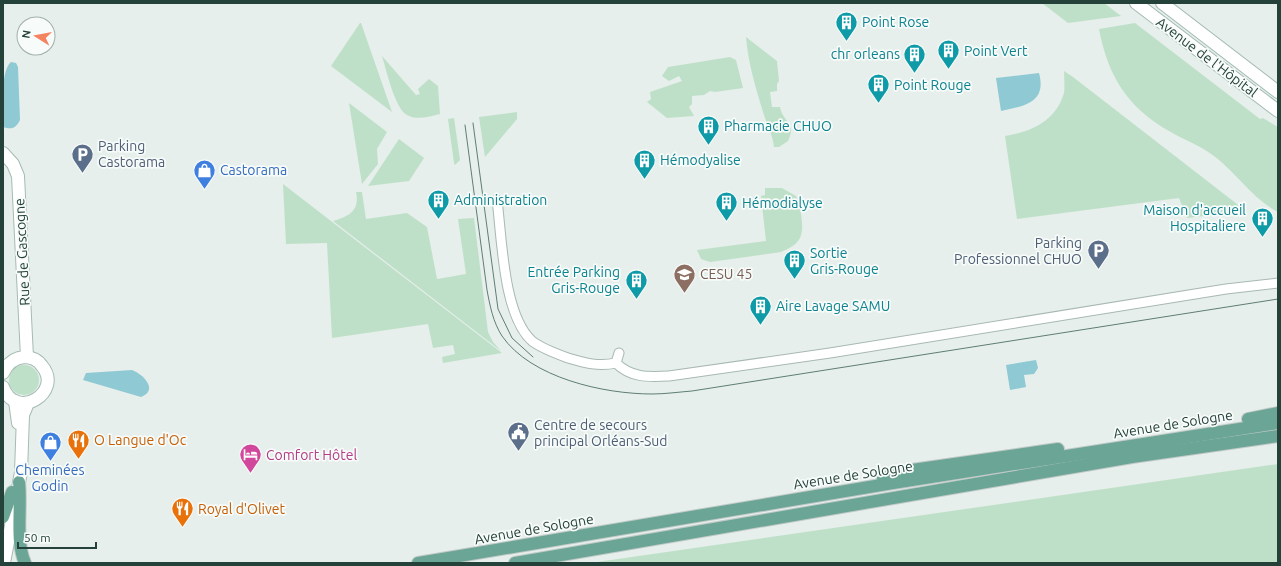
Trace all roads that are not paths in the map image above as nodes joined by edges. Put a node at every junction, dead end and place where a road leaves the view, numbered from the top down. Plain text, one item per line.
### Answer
1 (1136, 3) edge
2 (1162, 3) edge
3 (1278, 92) edge
4 (1278, 111) edge
5 (3, 152) edge
6 (497, 200) dead end
7 (1278, 283) edge
8 (619, 353) dead end
9 (27, 357) junction
10 (616, 363) junction
11 (3, 373) edge
12 (3, 387) edge
13 (15, 401) junction
14 (28, 403) junction
15 (1278, 413) edge
16 (1278, 422) edge
17 (1278, 436) edge
18 (1278, 442) edge
19 (1190, 449) junction
20 (16, 487) junction
21 (817, 496) junction
22 (3, 517) edge
23 (3, 542) edge
24 (542, 558) junction
25 (434, 560) junction
26 (4, 563) edge
27 (25, 563) edge
28 (411, 563) edge
29 (418, 563) edge
30 (508, 563) edge
31 (515, 563) edge

1 - 4 street, Avenue de l'Hôpital
2 - 3 street, Avenue de l'Hôpital
5 - 9 street, Rue de Gascogne
6 - 10 street
7 - 10 street
8 - 10 street
9 - 11 street
9 - 14 street
12 - 13 street
13 - 14 street
13 - 20 street
14 - 20 street
15 - 21 main road
16 - 21 main road, Avenue de Sologne
17 - 19 main road
18 - 19 main road
19 - 24 main road
20 - 22 main road
20 - 23 street
20 - 26 street
20 - 27 main road
21 - 25 main road, Avenue de Sologne
24 - 30 main road
24 - 31 main road
25 - 28 main road
25 - 29 main road

